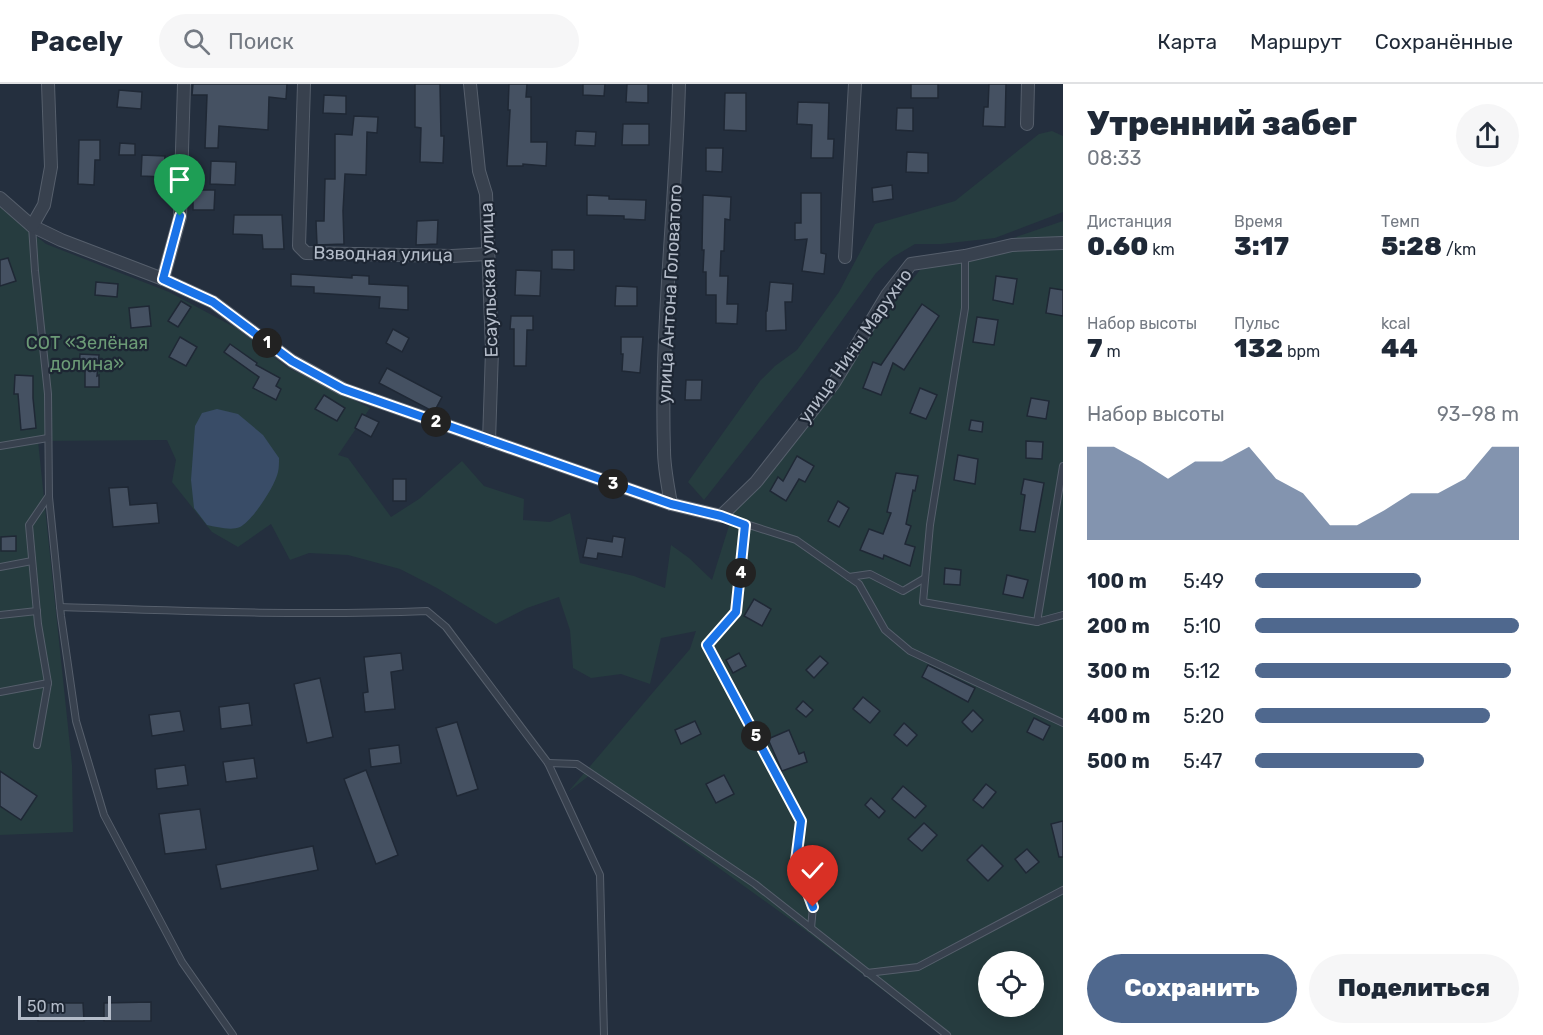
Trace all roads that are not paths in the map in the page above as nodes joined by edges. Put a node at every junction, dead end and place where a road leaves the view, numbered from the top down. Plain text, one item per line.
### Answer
1 (48, 84) edge
2 (184, 84) edge
3 (304, 84) edge
4 (470, 84) edge
5 (678, 84) edge
6 (855, 84) edge
7 (1028, 84) edge
8 (1027, 124) dead end
9 (0, 198) edge
10 (32, 226) junction
11 (1063, 243) edge
12 (487, 254) junction
13 (965, 256) junction
14 (845, 257) dead end
15 (163, 279) junction
16 (48, 438) junction
17 (489, 441) junction
18 (0, 446) edge
19 (1063, 466) edge
20 (49, 497) junction
21 (671, 504) junction
22 (721, 516) junction
23 (745, 525) junction
24 (32, 561) junction
25 (0, 567) edge
26 (849, 577) junction
27 (925, 578) junction
28 (60, 607) junction
29 (36, 611) junction
30 (0, 615) edge
31 (1063, 615) edge
32 (1037, 622) junction
33 (48, 683) junction
34 (0, 692) edge
35 (1063, 723) edge
36 (37, 745) dead end
37 (548, 763) junction
38 (1063, 890) edge
39 (811, 928) junction
40 (866, 974) junction
41 (233, 1035) edge
42 (604, 1035) edge
43 (947, 1035) edge

1 - 10 street
2 - 15 street
3 - 12 street, Взводная улица
4 - 12 street, Есаульская улица
5 - 21 street, улица Антона Головатого
6 - 14 street
7 - 8 street
9 - 10 street
10 - 15 street
10 - 16 lane
11 - 13 street, улица Нины Марухно
12 - 17 street, Есаульская улица
13 - 22 street, улица Нины Марухно
13 - 27 lane
15 - 17 street
16 - 18 lane
16 - 20 lane
17 - 21 street
19 - 32 lane
20 - 24 lane
20 - 28 lane
21 - 22 street
22 - 23 lane
23 - 26 lane
23 - 39 lane
24 - 25 lane
24 - 29 lane
26 - 27 lane
26 - 35 lane
27 - 32 lane
28 - 37 lane
28 - 41 lane
29 - 30 lane
29 - 33 lane
31 - 32 lane
33 - 34 lane
33 - 36 lane
37 - 39 lane
37 - 42 lane
38 - 40 lane
39 - 40 lane
40 - 43 lane

